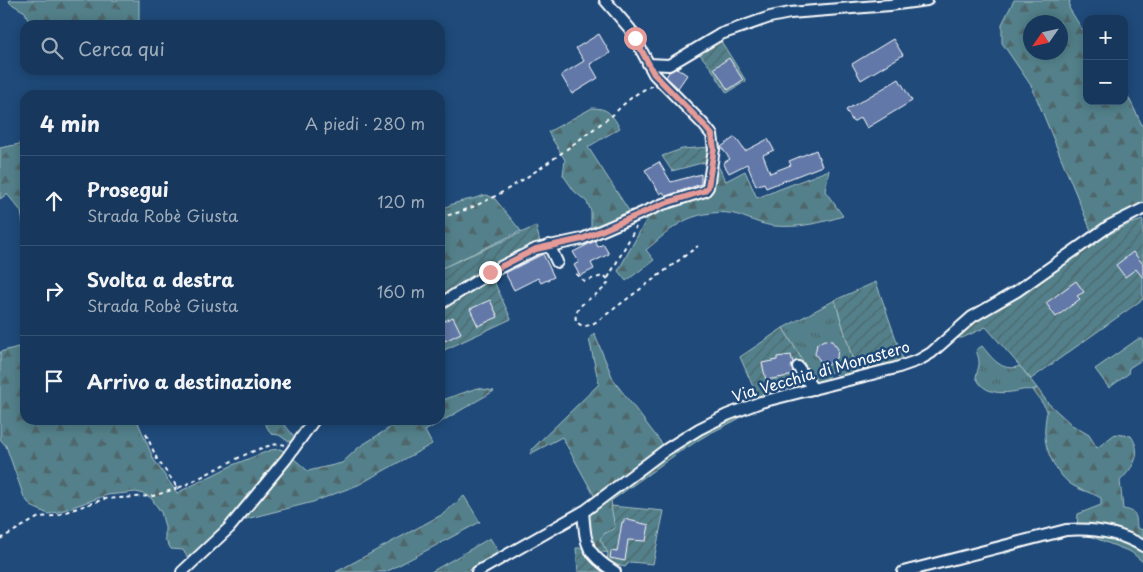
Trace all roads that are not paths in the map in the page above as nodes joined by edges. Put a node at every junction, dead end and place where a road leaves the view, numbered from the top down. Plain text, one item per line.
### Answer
1 (605, 0) edge
2 (927, 0) edge
3 (648, 64) junction
4 (1143, 209) edge
5 (549, 245) junction
6 (557, 262) dead end
7 (445, 301) edge
8 (798, 367) dead end
9 (814, 389) junction
10 (310, 425) edge
11 (583, 512) junction
12 (1143, 546) edge
13 (182, 572) edge
14 (477, 572) edge
15 (615, 572) edge
16 (903, 572) edge

1 - 3 street
2 - 3 street
3 - 5 street
4 - 9 street, Via Vecchia di Monastero
5 - 6 street
5 - 7 street
8 - 9 street
9 - 11 street, Via Vecchia di Monastero
10 - 13 street
11 - 14 street, Via Vecchia di Monastero
11 - 15 street
12 - 16 street

